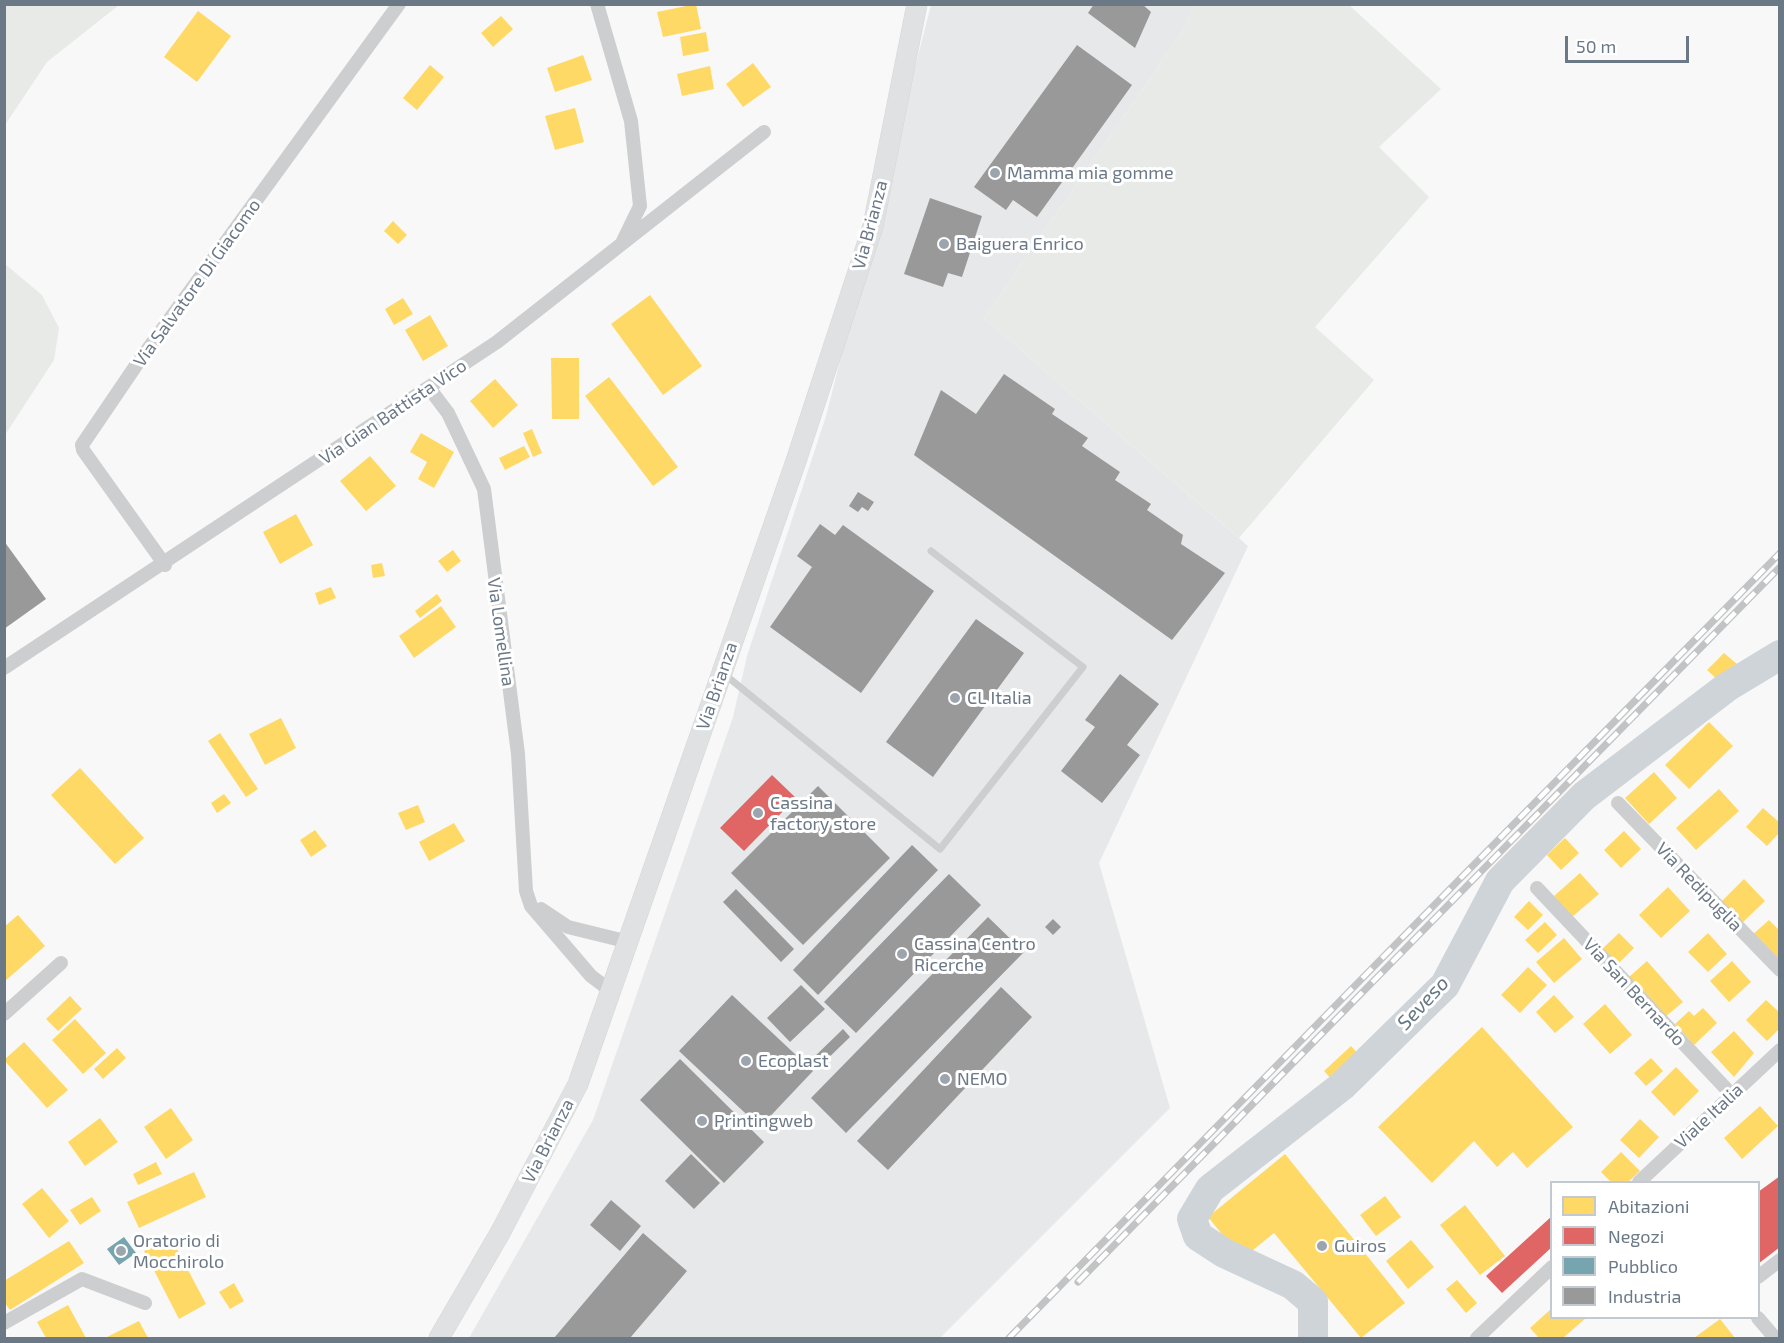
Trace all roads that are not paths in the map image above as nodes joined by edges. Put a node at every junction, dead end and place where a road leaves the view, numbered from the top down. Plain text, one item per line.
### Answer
1 (399, 4) edge
2 (597, 4) edge
3 (917, 4) edge
4 (764, 132) dead end
5 (621, 245) junction
6 (429, 388) junction
7 (931, 551) dead end
8 (165, 565) junction
9 (4, 668) edge
10 (722, 672) junction
11 (1618, 803) dead end
12 (1537, 888) dead end
13 (526, 891) junction
14 (629, 942) junction
15 (61, 963) dead end
16 (1779, 970) edge
17 (611, 991) junction
18 (4, 1014) edge
19 (1779, 1050) edge
20 (1732, 1095) junction
21 (1644, 1181) edge
22 (1779, 1260) edge
23 (1550, 1268) edge
24 (1760, 1274) edge
25 (145, 1303) dead end
26 (1760, 1319) edge
27 (4, 1323) edge
28 (440, 1338) edge
29 (1477, 1338) edge
30 (1775, 1338) edge

1 - 8 street, Via Salvatore Di Giacomo
2 - 5 street
3 - 10 street, Via Brianza
4 - 5 street, Via Gian Battista Vico
5 - 6 street, Via Gian Battista Vico
6 - 8 street, Via Gian Battista Vico
6 - 13 street, Via Lomellina
7 - 10 lane
8 - 9 street, Via Gian Battista Vico
10 - 14 street, Via Brianza
11 - 16 street, Via Redipuglia
12 - 20 street, Via San Bernardo
13 - 14 street
13 - 17 street, Via Lomellina
14 - 17 street, Via Brianza
15 - 18 street
17 - 28 street, Via Brianza
19 - 20 street, Viale Italia
20 - 21 street, Viale Italia
22 - 24 street
23 - 29 street
25 - 27 street
26 - 30 street

